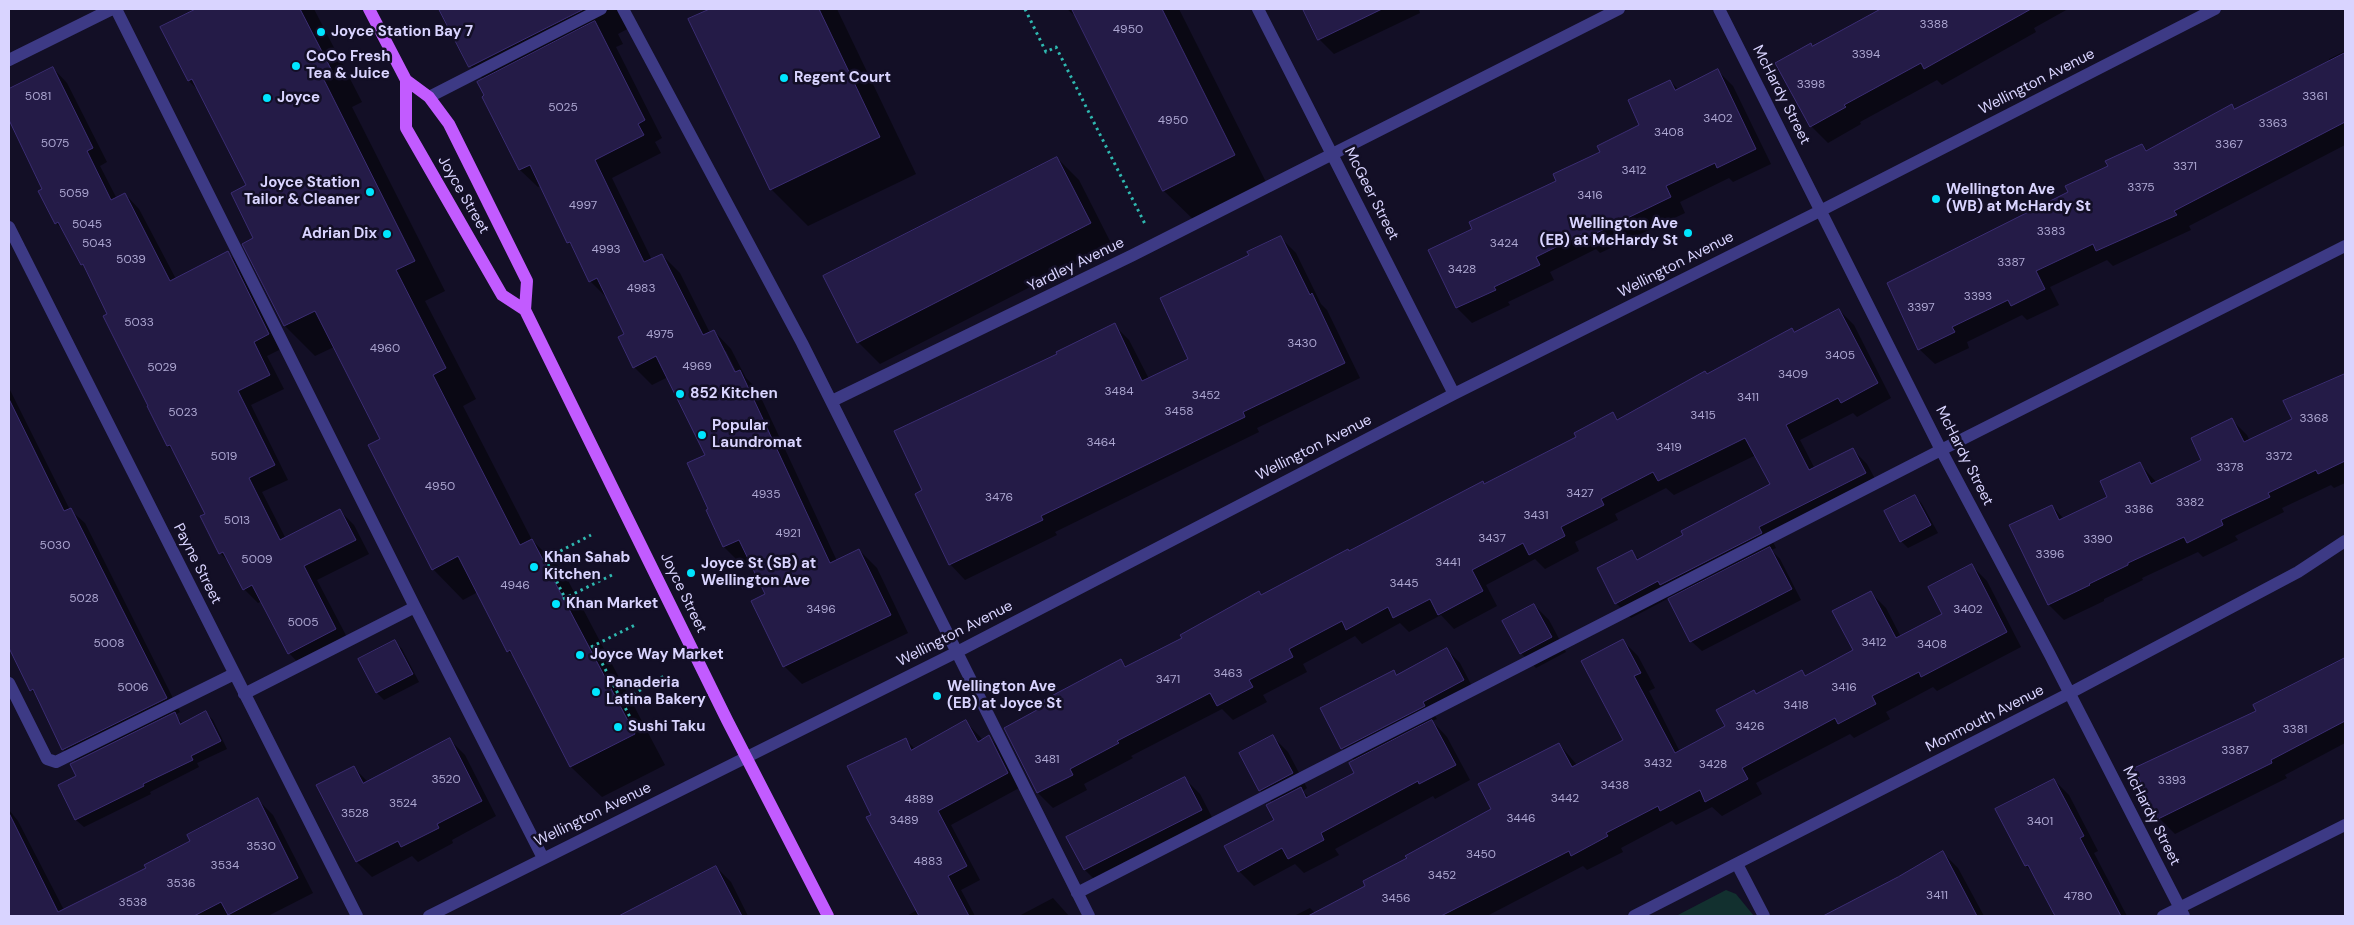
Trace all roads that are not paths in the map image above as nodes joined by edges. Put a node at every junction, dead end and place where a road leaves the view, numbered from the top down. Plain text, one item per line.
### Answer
1 (112, 9) edge
2 (116, 9) edge
3 (369, 9) edge
4 (601, 9) edge
5 (624, 9) edge
6 (1258, 9) edge
7 (1619, 9) edge
8 (1719, 9) edge
9 (2215, 9) edge
10 (9, 60) edge
11 (406, 80) junction
12 (429, 97) junction
13 (1332, 155) junction
14 (1822, 210) junction
15 (9, 227) edge
16 (2345, 246) edge
17 (525, 310) junction
18 (1454, 394) junction
19 (832, 401) junction
20 (1941, 450) junction
21 (2345, 541) edge
22 (415, 607) junction
23 (955, 653) junction
24 (234, 674) junction
25 (9, 683) edge
26 (244, 694) junction
27 (2070, 694) junction
28 (746, 758) junction
29 (2345, 825) edge
30 (543, 858) junction
31 (1737, 864) junction
32 (1078, 893) junction
33 (2182, 912) edge
34 (357, 916) edge
35 (429, 916) edge
36 (828, 916) edge
37 (1089, 916) edge
38 (1634, 916) edge
39 (1764, 916) edge
40 (2163, 916) edge

1 - 10 street
2 - 22 street
3 - 11 main road, Joyce Street
4 - 12 street
5 - 19 street
6 - 13 street, McGeer Street
7 - 13 street, Yardley Avenue
8 - 14 street, McHardy Street
9 - 14 street, Wellington Avenue
11 - 12 main road, Joyce Street
11 - 17 main road, Joyce Street
12 - 17 main road, Joyce Street
13 - 18 street, McGeer Street
13 - 19 street, Yardley Avenue
14 - 18 street, Wellington Avenue
14 - 20 street, McHardy Street
15 - 24 street, Payne Street
16 - 20 street
17 - 28 main road, Joyce Street
18 - 23 street, Wellington Avenue
19 - 23 street
20 - 27 street, McHardy Street
20 - 32 street
21 - 27 street, Monmouth Avenue
22 - 26 street
22 - 30 street
23 - 28 street, Wellington Avenue
23 - 32 street
24 - 25 street
24 - 26 street, Payne Street
26 - 34 street, Payne Street
27 - 31 street, Monmouth Avenue
27 - 33 street, McHardy Street
28 - 30 street, Wellington Avenue
28 - 36 main road, Joyce Street
29 - 33 street
30 - 35 street, Wellington Avenue
31 - 38 street, Monmouth Avenue
31 - 39 street
32 - 37 street
33 - 40 street

